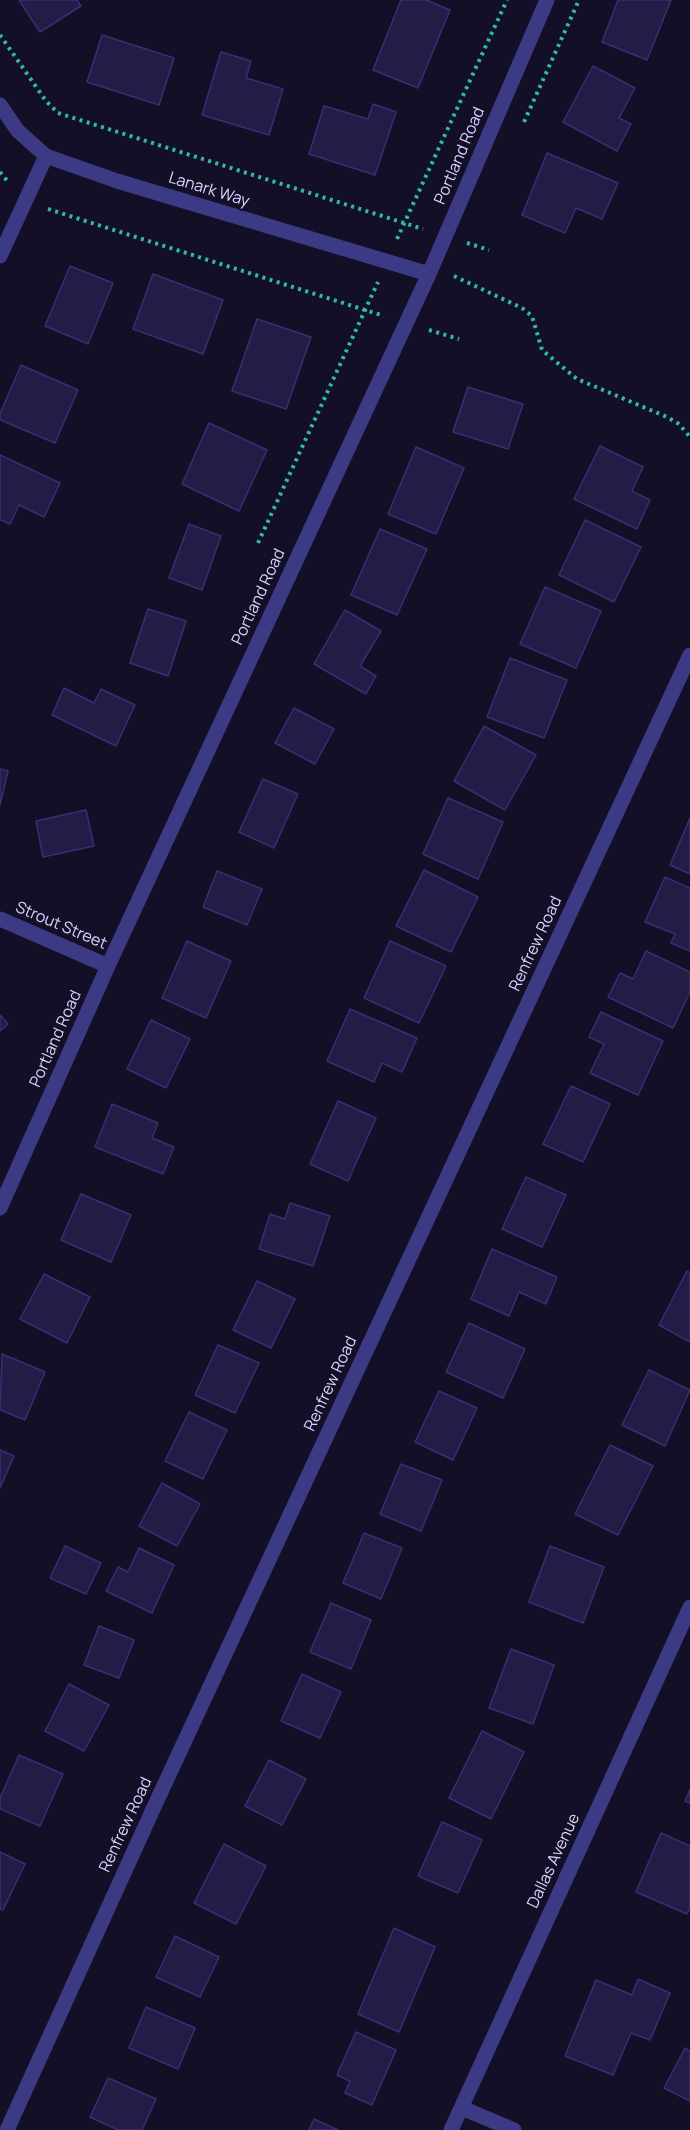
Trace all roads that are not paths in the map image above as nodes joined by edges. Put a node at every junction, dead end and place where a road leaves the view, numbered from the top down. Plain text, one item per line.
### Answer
1 (547, 0) edge
2 (0, 105) edge
3 (46, 156) junction
4 (0, 256) edge
5 (429, 274) junction
6 (690, 655) edge
7 (0, 919) edge
8 (108, 966) junction
9 (0, 1208) edge
10 (690, 1607) edge
11 (462, 2108) junction
12 (7, 2130) edge
13 (451, 2130) edge
14 (514, 2130) edge

1 - 5 street, Portland Road
2 - 3 street, Lanark Way
3 - 4 street
3 - 5 street, Lanark Way
5 - 8 street, Portland Road
6 - 12 street, Renfrew Road
7 - 8 street, Strout Street
8 - 9 street, Portland Road
10 - 11 street, Dallas Avenue
11 - 13 street, Dallas Avenue
11 - 14 street

